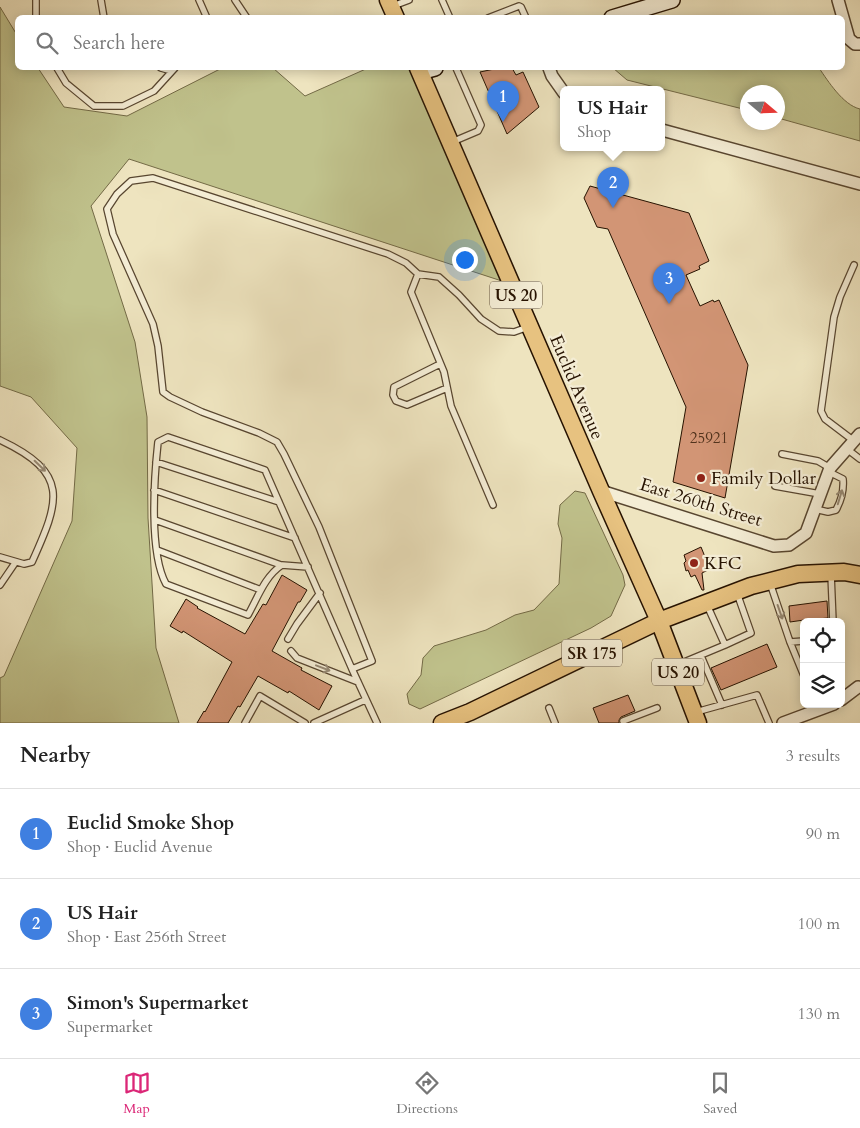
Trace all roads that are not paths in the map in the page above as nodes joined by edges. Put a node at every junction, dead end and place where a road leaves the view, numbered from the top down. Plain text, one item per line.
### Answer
1 (36, 0) edge
2 (102, 0) edge
3 (199, 0) edge
4 (235, 0) edge
5 (408, 0) edge
6 (442, 0) edge
7 (672, 0) edge
8 (838, 0) edge
9 (392, 8) edge
10 (36, 15) edge
11 (104, 15) edge
12 (206, 15) edge
13 (245, 15) edge
14 (449, 15) edge
15 (496, 15) edge
16 (525, 15) edge
17 (622, 15) edge
18 (842, 15) edge
19 (845, 25) edge
20 (860, 44) edge
21 (58, 70) edge
22 (173, 70) edge
23 (424, 70) edge
24 (457, 70) edge
25 (550, 70) edge
26 (560, 87) edge
27 (665, 131) edge
28 (450, 143) junction
29 (860, 184) edge
30 (854, 265) dead end
31 (418, 274) junction
32 (530, 327) junction
33 (440, 364) junction
34 (447, 388) junction
35 (0, 440) edge
36 (854, 441) edge
37 (782, 454) dead end
38 (860, 460) edge
39 (156, 462) junction
40 (829, 470) junction
41 (775, 486) dead end
42 (154, 490) junction
43 (600, 491) junction
44 (820, 494) junction
45 (279, 502) junction
46 (493, 505) dead end
47 (815, 509) junction
48 (155, 520) junction
49 (295, 538) junction
50 (157, 550) junction
51 (0, 557) edge
52 (15, 563) junction
53 (281, 566) junction
54 (308, 567) junction
55 (831, 573) junction
56 (860, 575) edge
57 (769, 581) junction
58 (0, 585) edge
59 (262, 590) junction
60 (736, 591) junction
61 (320, 594) junction
62 (706, 603) junction
63 (834, 618) edge
64 (659, 621) junction
65 (288, 639) dead end
66 (800, 641) edge
67 (790, 642) junction
68 (725, 645) junction
69 (291, 651) dead end
70 (701, 656) junction
71 (676, 666) junction
72 (800, 666) edge
73 (352, 668) junction
74 (358, 682) junction
75 (859, 686) edge
76 (845, 696) edge
77 (365, 700) junction
78 (722, 705) junction
79 (549, 708) dead end
80 (657, 708) dead end
81 (814, 708) edge
82 (696, 718) edge
83 (623, 721) dead end
84 (245, 723) edge
85 (305, 723) edge
86 (314, 723) edge
87 (378, 723) edge
88 (442, 723) edge
89 (555, 723) edge
90 (769, 723) edge
91 (784, 723) edge

1 - 10 lane
2 - 11 lane
3 - 12 lane
4 - 13 lane
5 - 9 lane
6 - 14 lane
7 - 17 main road
8 - 18 street
15 - 16 lane
19 - 20 street
21 - 22 lane
23 - 28 main road, Euclid Avenue / US 20
24 - 28 lane
25 - 26 street
27 - 29 street
28 - 32 main road, Euclid Avenue / US 20
30 - 36 lane
31 - 32 lane
31 - 33 lane
31 - 73 lane
32 - 43 main road, Euclid Avenue / US 20
33 - 34 lane
33 - 34 lane
34 - 46 lane
35 -> 52 lane
36 - 38 lane
36 - 40 street
37 - 40 lane
39 - 42 lane
39 - 45 lane
39 - 45 lane
40 - 44 street
47 -> 40 lane
41 - 44 lane
42 - 48 lane
42 - 49 lane
43 - 47 street, East 260th Street
43 - 64 main road, Euclid Avenue / US 20
44 - 47 street
45 - 49 lane
48 - 50 lane
48 - 53 lane
49 - 54 lane
50 - 59 lane
50 - 59 lane
51 - 52 lane
52 - 58 lane
53 - 54 lane
53 - 59 lane
54 - 61 lane
55 - 56 main road, SR 175
55 - 57 main road, SR 175
55 - 63 lane
57 - 60 main road, SR 175
57 -> 67 lane
60 - 62 main road, SR 175
60 - 68 lane
61 - 65 lane
61 - 73 lane
62 - 64 main road, SR 175
62 - 68 lane
64 - 71 main road, Euclid Avenue / US 20
64 - 88 main road, SR 175
66 - 67 lane
67 - 72 lane
68 - 70 lane
69 -> 74 lane
70 - 71 lane
70 - 78 lane
71 - 82 main road, Euclid Avenue / US 20
73 - 74 lane
74 - 77 lane
75 - 76 street
77 - 86 lane
77 - 87 lane
78 - 82 lane
78 - 90 lane
79 - 89 lane
80 - 83 lane
81 - 91 street
84 - 85 lane

